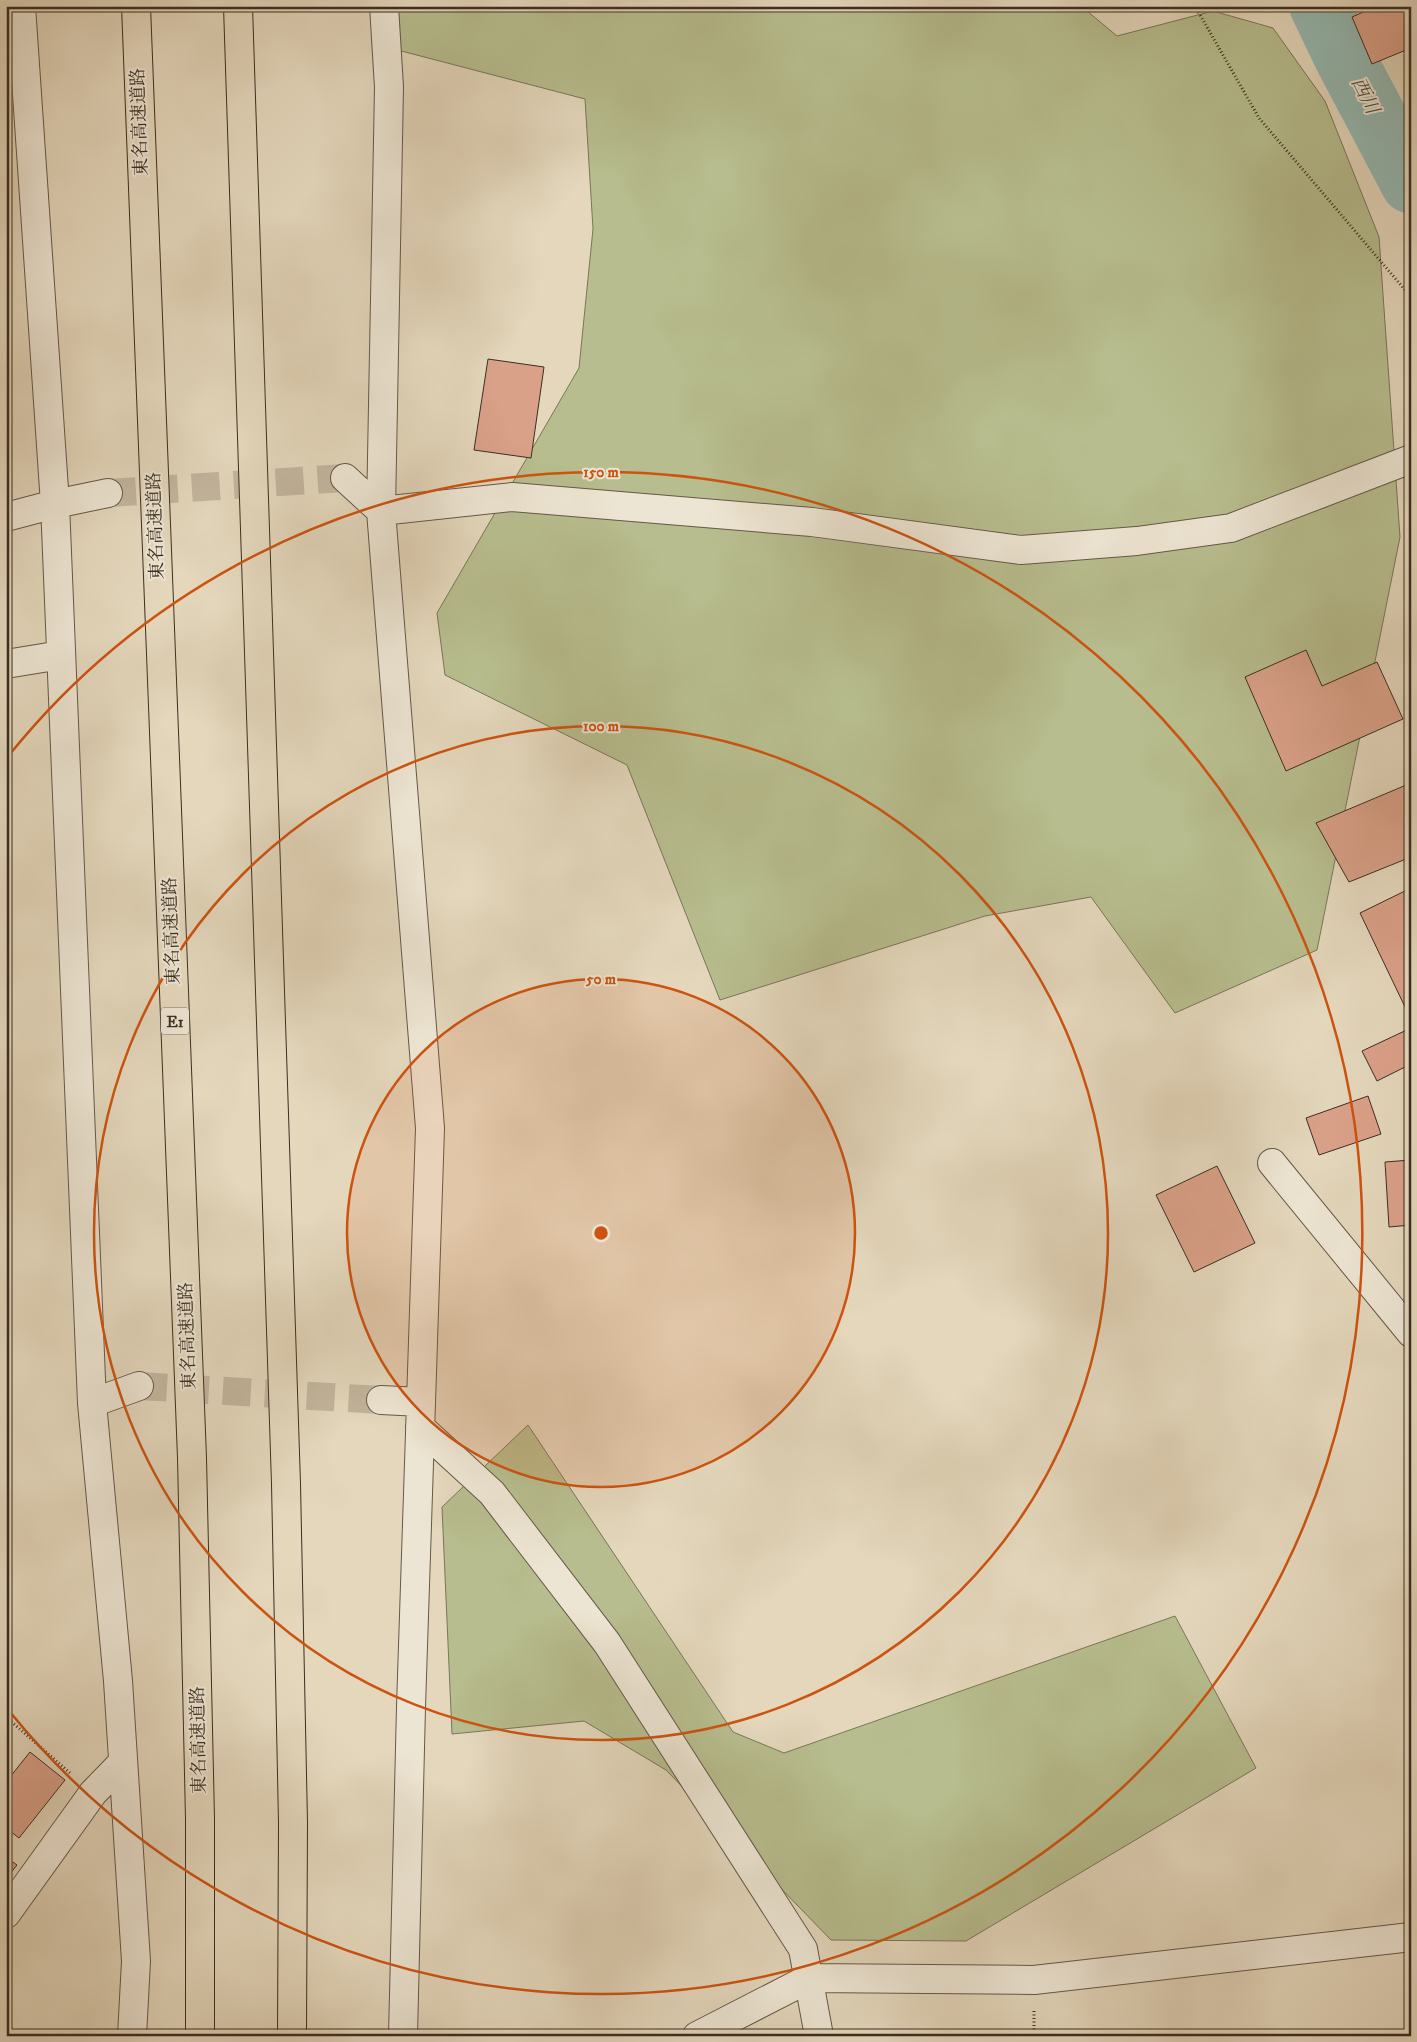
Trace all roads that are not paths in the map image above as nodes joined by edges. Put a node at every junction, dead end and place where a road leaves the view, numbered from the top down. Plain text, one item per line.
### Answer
1 (21, 6) edge
2 (136, 6) edge
3 (238, 6) edge
4 (384, 6) edge
5 (1411, 459) edge
6 (345, 478) dead end
7 (108, 493) tunnel mouth
8 (55, 504) junction
9 (381, 511) junction
10 (6, 517) edge
11 (61, 655) junction
12 (6, 664) edge
13 (1272, 1163) dead end
14 (1411, 1333) edge
15 (139, 1386) tunnel mouth
16 (381, 1400) tunnel mouth
17 (92, 1403) junction
18 (421, 1414) junction
19 (123, 1762) junction
20 (6, 1914) edge
21 (1411, 1937) edge
22 (810, 1978) junction
23 (132, 2036) edge
24 (200, 2036) edge
25 (292, 2036) edge
26 (404, 2036) edge
27 (697, 2036) edge
28 (819, 2036) edge

1 - 8 street
2 - 24 highway, 東名高速道路 / E1
3 - 25 highway
4 - 9 street
5 - 9 street
6 - 9 street
7 - 8 street
8 - 10 street
8 - 11 street
9 - 18 street
11 - 12 street
11 - 17 street
13 - 14 street
15 - 17 street
16 - 18 street
17 - 19 street
18 - 22 street
18 - 26 street
19 - 20 street
19 - 23 street
21 - 22 street
22 - 27 street
22 - 28 street

